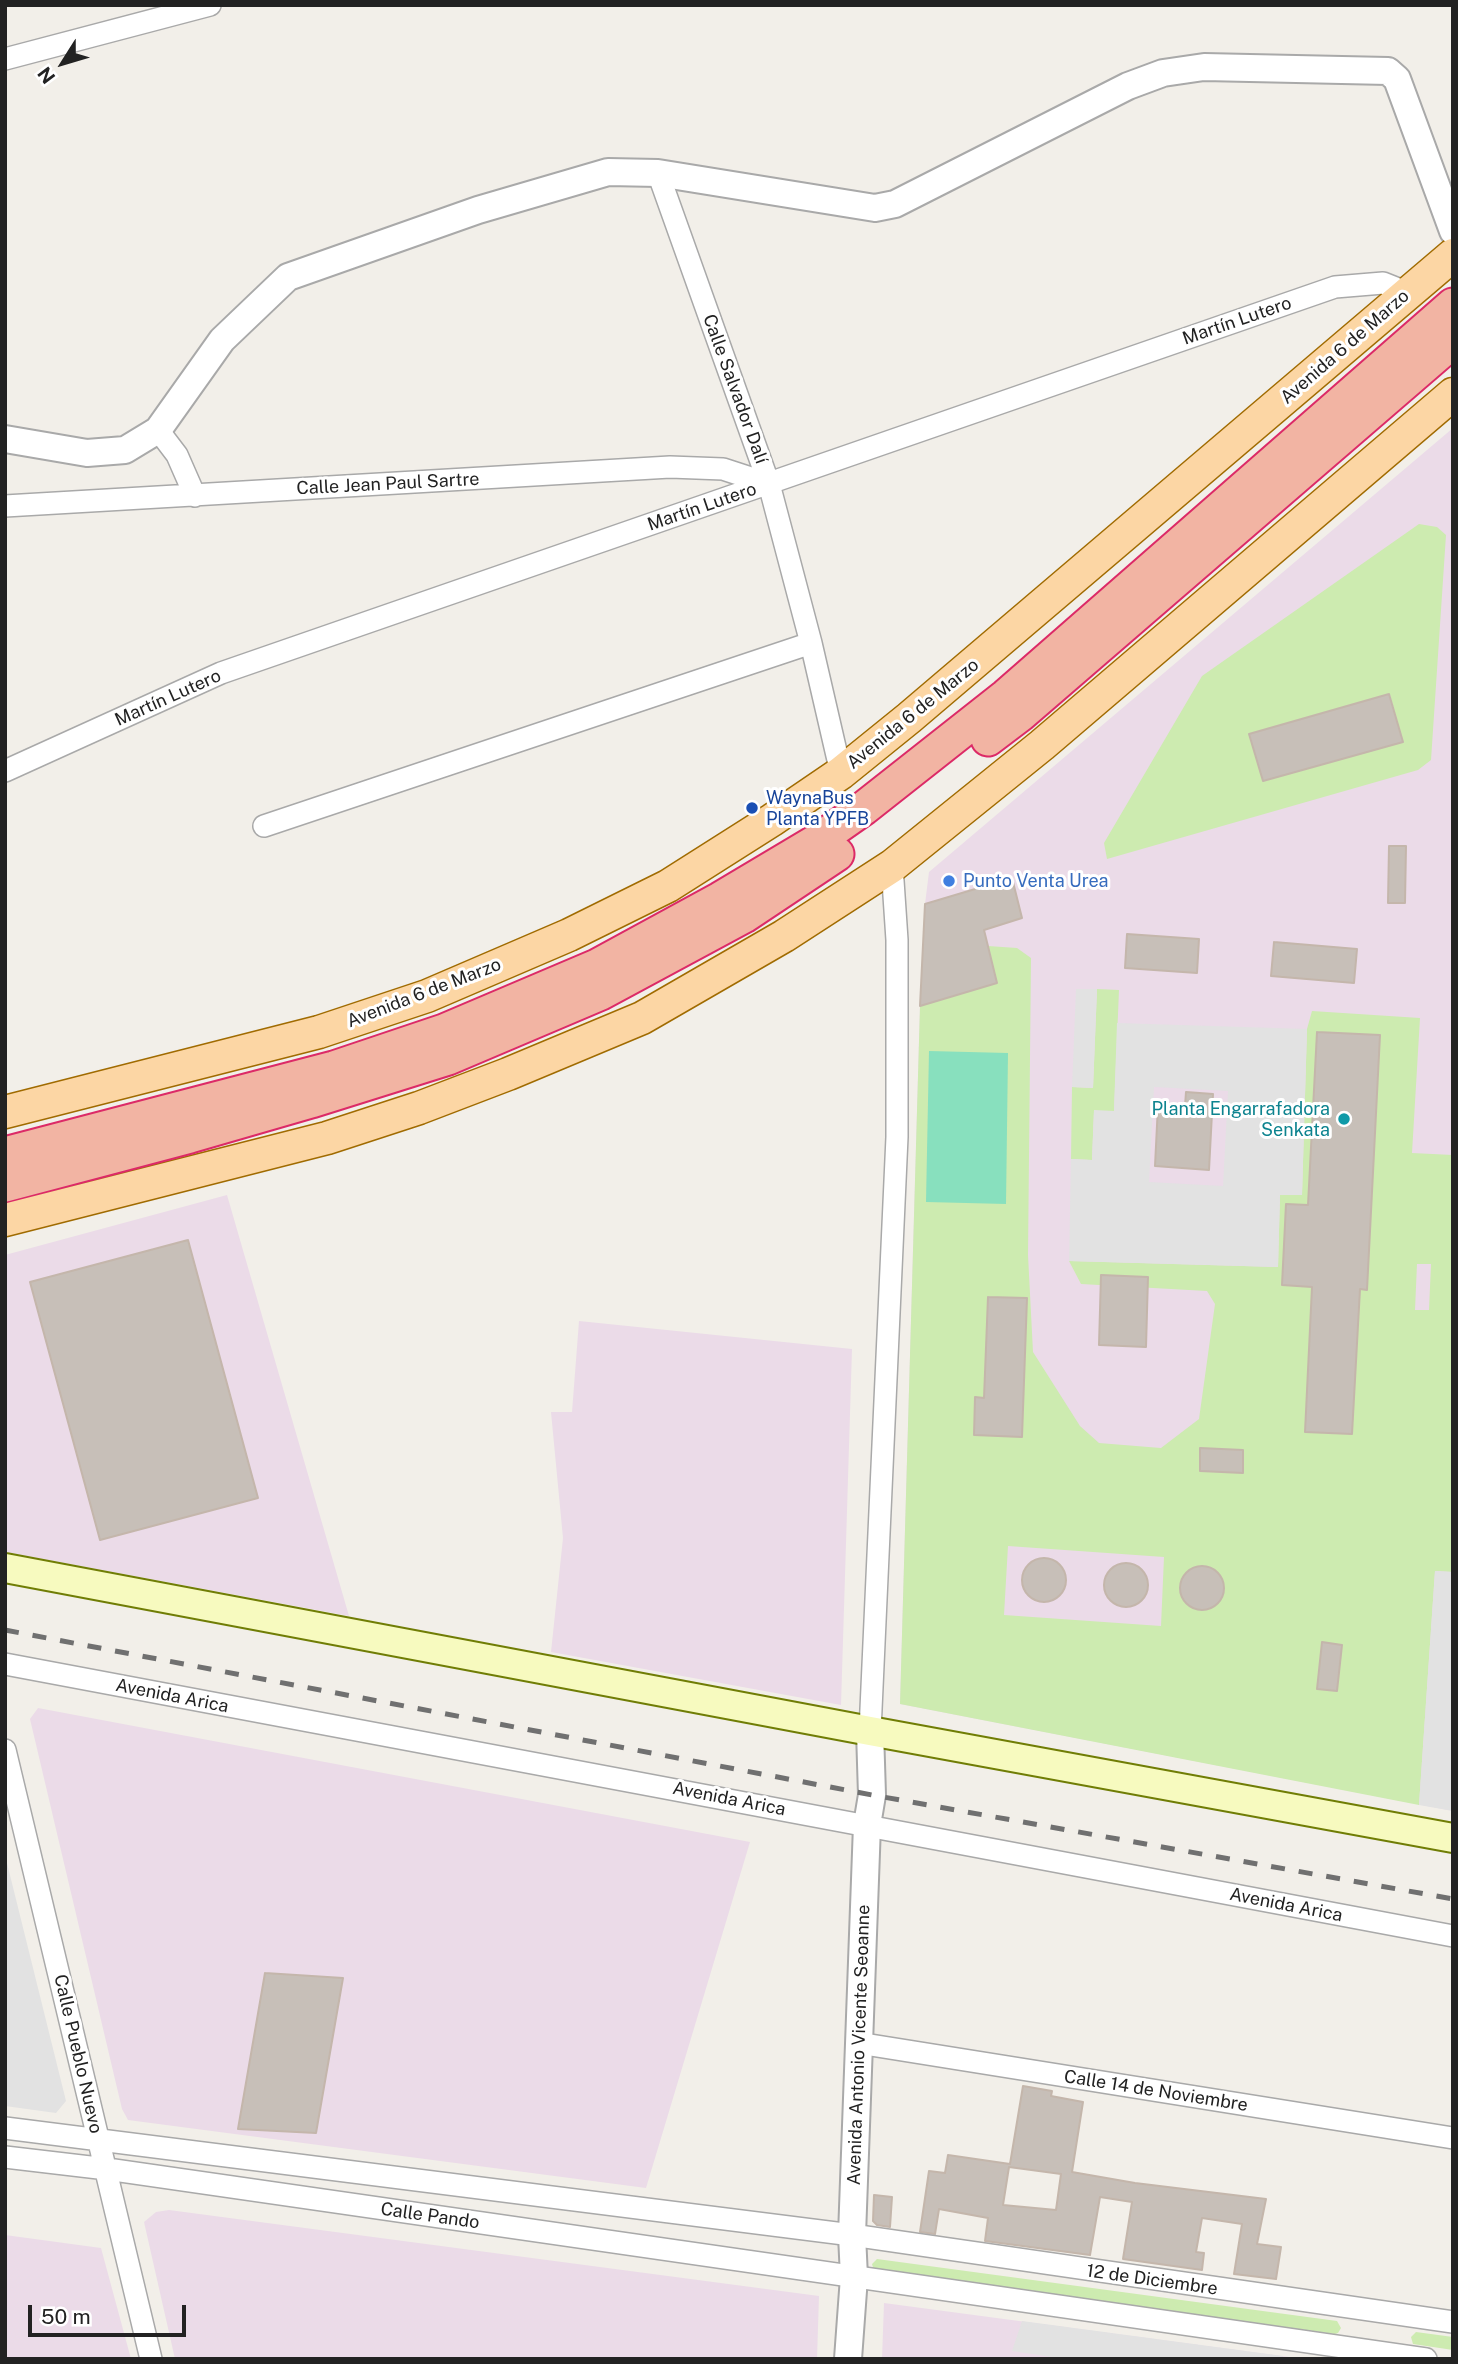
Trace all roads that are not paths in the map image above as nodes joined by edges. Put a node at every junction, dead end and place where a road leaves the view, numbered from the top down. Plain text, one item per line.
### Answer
1 (211, 5) edge
2 (5, 59) edge
3 (658, 173) junction
4 (1453, 231) edge
5 (1453, 255) edge
6 (1408, 293) junction
7 (1453, 305) edge
8 (1453, 341) edge
9 (1453, 394) edge
10 (158, 430) junction
11 (5, 439) edge
12 (769, 484) junction
13 (195, 496) junction
14 (5, 506) edge
15 (811, 643) junction
16 (5, 771) edge
17 (841, 773) junction
18 (264, 826) dead end
19 (892, 866) junction
20 (5, 1112) edge
21 (5, 1154) edge
22 (5, 1185) edge
23 (5, 1220) edge
24 (5, 1568) edge
25 (5, 1664) edge
26 (870, 1731) junction
27 (5, 1750) edge
28 (867, 1825) junction
29 (1453, 1838) edge
30 (1453, 1936) edge
31 (858, 2043) junction
32 (5, 2128) edge
33 (1453, 2138) edge
34 (98, 2139) junction
35 (5, 2157) edge
36 (107, 2169) junction
37 (852, 2235) junction
38 (854, 2277) junction
39 (1378, 2313) junction
40 (1453, 2322) edge
41 (1373, 2351) junction
42 (151, 2359) edge
43 (848, 2359) edge
44 (1426, 2359) edge

1 - 2 street
3 - 4 street
3 - 10 street
3 - 12 street, Calle Salvador Dalí
5 - 6 main road, Avenida 6 de Marzo
6 - 12 street, Martín Lutero
6 - 17 main road, Avenida 6 de Marzo
7 - 21 highway
8 - 22 highway
9 - 19 main road
10 - 11 street
10 - 13 street
12 - 13 street, Calle Jean Paul Sartre
12 - 15 street, Calle Salvador Dalí
12 - 16 street, Martín Lutero
13 - 14 street, Calle Jean Paul Sartre
15 - 17 street, Calle Salvador Dalí
15 - 18 street
17 - 20 main road, Avenida 6 de Marzo
19 - 23 main road
19 - 26 street
24 - 26 main road
25 - 28 street, Avenida Arica
26 - 28 street, Avenida Antonio Vicente Seoanne
26 - 29 main road
27 - 34 street, Calle Pueblo Nuevo
28 - 30 street, Avenida Arica
28 - 31 street, Avenida Antonio Vicente Seoanne
31 - 33 street, Calle 14 de Noviembre
31 - 37 street, Avenida Antonio Vicente Seoanne
32 - 34 street, Calle Pando
34 - 36 street, Calle Pueblo Nuevo
34 - 37 street, Calle Pando
35 - 36 street, Calle Pando
36 - 38 street, Calle Pando
36 - 42 street, Calle Pueblo Nuevo
37 - 38 street, Avenida Antonio Vicente Seoanne
37 - 39 street, 12 de Diciembre
38 - 41 street
38 - 43 street, Avenida Antonio Vicente Seoanne
39 - 40 street, 12 de Diciembre
39 - 41 street
41 - 44 street

